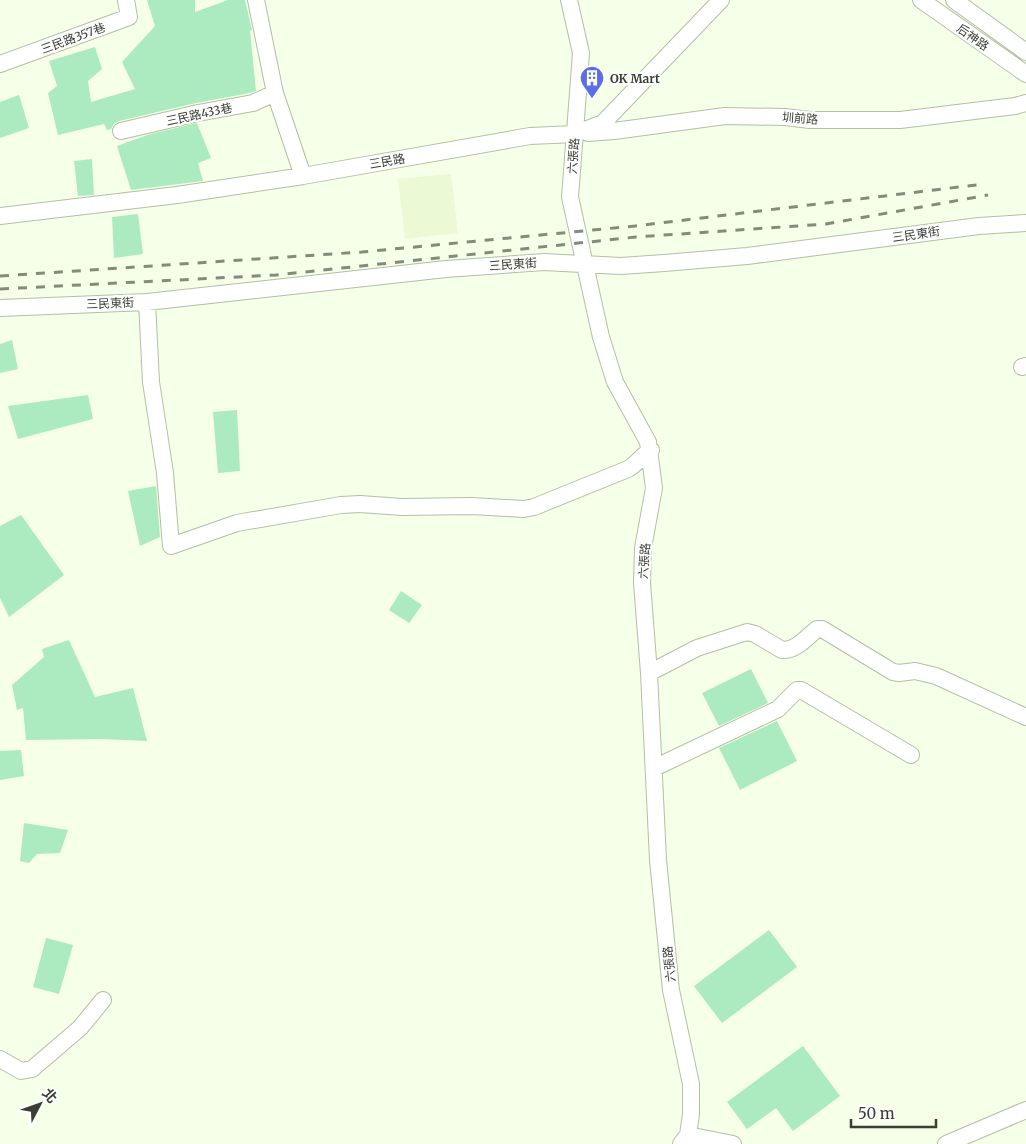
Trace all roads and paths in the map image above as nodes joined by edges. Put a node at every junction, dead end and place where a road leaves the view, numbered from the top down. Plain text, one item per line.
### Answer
1 (126, 0) edge
2 (256, 0) edge
3 (570, 0) edge
4 (721, 0) edge
5 (921, 0) edge
6 (954, 0) edge
7 (1026, 52) edge
8 (0, 64) edge
9 (1026, 74) edge
10 (275, 93) junction
11 (1026, 103) edge
12 (121, 131) dead end
13 (575, 134) junction
14 (302, 176) junction
15 (0, 216) edge
16 (1026, 223) edge
17 (584, 264) junction
18 (147, 302) junction
19 (0, 308) edge
20 (650, 450) junction
21 (650, 673) junction
22 (1026, 717) edge
23 (912, 755) dead end
24 (654, 768) junction
25 (103, 1000) dead end
26 (0, 1059) edge
27 (1026, 1110) edge
28 (685, 1139) edge
29 (733, 1144) edge
30 (946, 1144) edge

1 - 8 street, 三民路357巷
2 - 10 street
3 - 13 street, 六張路
4 - 13 street, 三民路
5 - 9 street, 后神路
6 - 7 street, 后神路
10 - 12 street, 三民路433巷
10 - 14 street
11 - 13 street, 圳前路
13 - 14 street, 三民路
13 - 17 street, 六張路
14 - 15 street, 三民路
16 - 17 street, 三民東街
17 - 18 street, 三民東街
17 - 20 street, 六張路
18 - 19 street, 三民東街
18 - 20 street
20 - 21 street, 六張路
21 - 22 street
21 - 24 street, 六張路
23 - 24 street
24 - 28 street, 六張路
25 - 26 street
27 - 30 street
28 - 29 street

